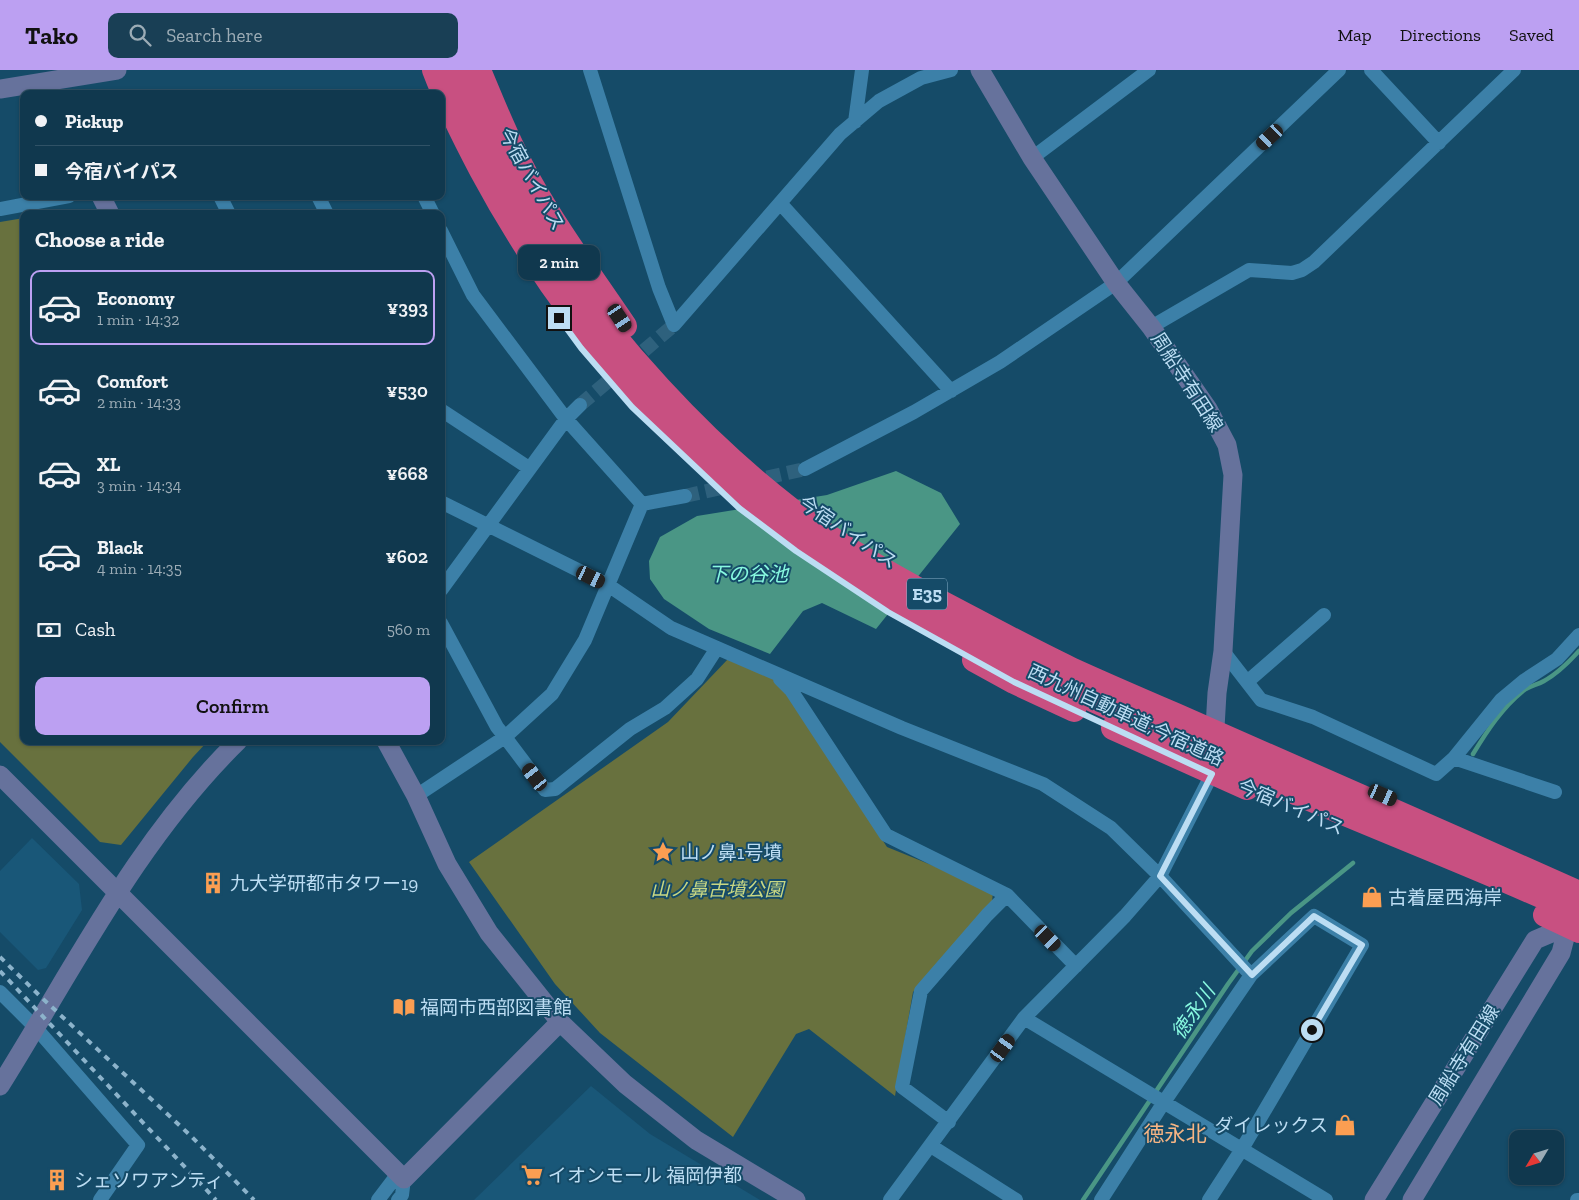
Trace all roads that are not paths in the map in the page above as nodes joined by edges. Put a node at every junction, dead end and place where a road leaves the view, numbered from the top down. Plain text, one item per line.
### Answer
1 (117, 70) edge
2 (421, 70) edge
3 (434, 70) edge
4 (458, 70) edge
5 (479, 70) edge
6 (590, 70) edge
7 (862, 70) edge
8 (951, 70) edge
9 (980, 70) edge
10 (1149, 70) edge
11 (1339, 70) edge
12 (1371, 70) edge
13 (1514, 70) edge
14 (41, 82) edge
15 (0, 89) edge
16 (429, 90) edge
17 (443, 90) edge
18 (445, 95) edge
19 (855, 122) junction
20 (445, 128) edge
21 (1439, 143) junction
22 (1032, 158) junction
23 (48, 200) edge
24 (780, 203) junction
25 (0, 209) edge
26 (445, 239) edge
27 (1116, 283) junction
28 (1150, 327) junction
29 (951, 391) junction
30 (580, 405) tunnel mouth
31 (445, 413) edge
32 (566, 419) junction
33 (529, 468) junction
34 (805, 469) tunnel mouth
35 (686, 496) tunnel mouth
36 (445, 504) edge
37 (642, 504) junction
38 (489, 526) junction
39 (445, 585) edge
40 (608, 585) junction
41 (1324, 615) dead end
42 (445, 630) edge
43 (1579, 635) edge
44 (717, 648) junction
45 (1223, 651) junction
46 (774, 674) junction
47 (1246, 682) junction
48 (1215, 721) junction
49 (505, 737) junction
50 (234, 745) edge
51 (388, 745) edge
52 (1454, 758) junction
53 (1212, 774) junction
54 (0, 775) edge
55 (1555, 792) dead end
56 (416, 796) junction
57 (1160, 876) junction
58 (1579, 882) edge
59 (118, 893) junction
60 (1579, 893) edge
61 (1007, 896) junction
62 (1576, 922) edge
63 (1076, 966) junction
64 (1252, 975) junction
65 (0, 992) edge
66 (1024, 1018) junction
67 (560, 1022) junction
68 (36, 1028) junction
69 (0, 1086) edge
70 (1164, 1102) junction
71 (949, 1122) junction
72 (931, 1146) junction
73 (1242, 1149) junction
74 (400, 1175) junction
75 (100, 1200) edge
76 (378, 1200) edge
77 (398, 1200) edge
78 (796, 1200) edge
79 (890, 1200) edge
80 (1016, 1200) edge
81 (1101, 1200) edge
82 (1210, 1200) edge
83 (1326, 1200) edge
84 (1374, 1200) edge
85 (1412, 1200) edge

1 - 14 street
2 - 16 highway
3 - 17 highway, 西九州自動車道;今宿道路 / E35
4 - 60 highway, 西九州自動車道;今宿道路 / E35
5 - 48 highway, 今宿バイパス
6 - 24 street
7 - 19 street
8 - 19 street
9 - 22 street, 周船寺有田線
10 - 22 street
11 - 27 street
12 - 21 street
13 - 21 street
14 - 15 street
18 - 62 highway, 西九州自動車道;今宿道路 / E35
19 - 24 street
20 - 53 highway, 今宿バイパス
21 - 28 street
22 - 27 street, 周船寺有田線
23 - 25 street
24 - 29 street
26 - 32 street
27 - 28 street, 周船寺有田線
27 - 29 street
28 - 45 street, 周船寺有田線
29 - 34 street
30 - 32 street
31 - 33 street
32 - 33 street
32 - 37 street
33 - 38 street
35 - 37 street
36 - 38 street
37 - 40 street
38 - 39 street
38 - 40 street
40 - 44 street
40 - 49 street
41 - 47 street
42 - 49 street
43 - 52 street
44 - 46 street
44 - 49 street
45 - 47 street
45 - 48 street, 周船寺有田線
46 - 57 street
46 - 61 street
47 - 52 street
48 - 53 street, 周船寺有田線
48 - 58 highway, 今宿バイパス
49 - 56 street
50 - 59 street
51 - 56 street
52 - 55 street
53 - 57 street
53 - 62 highway, 今宿バイパス
54 - 59 street
56 - 67 street
57 - 63 street
57 - 64 street
59 - 68 street
59 - 74 street
61 - 63 street
61 - 71 street
62 - 84 street, 周船寺有田線
62 - 85 street, 周船寺有田線
63 - 66 street
64 - 70 street
64 - 73 street
65 - 68 street
66 - 70 street
66 - 71 street
67 - 74 street
67 - 78 street
68 - 69 street
68 - 75 street
70 - 73 street
70 - 81 street
71 - 72 street
72 - 79 street
72 - 80 street
73 - 82 street
73 - 83 street
74 - 76 street
74 - 77 street

